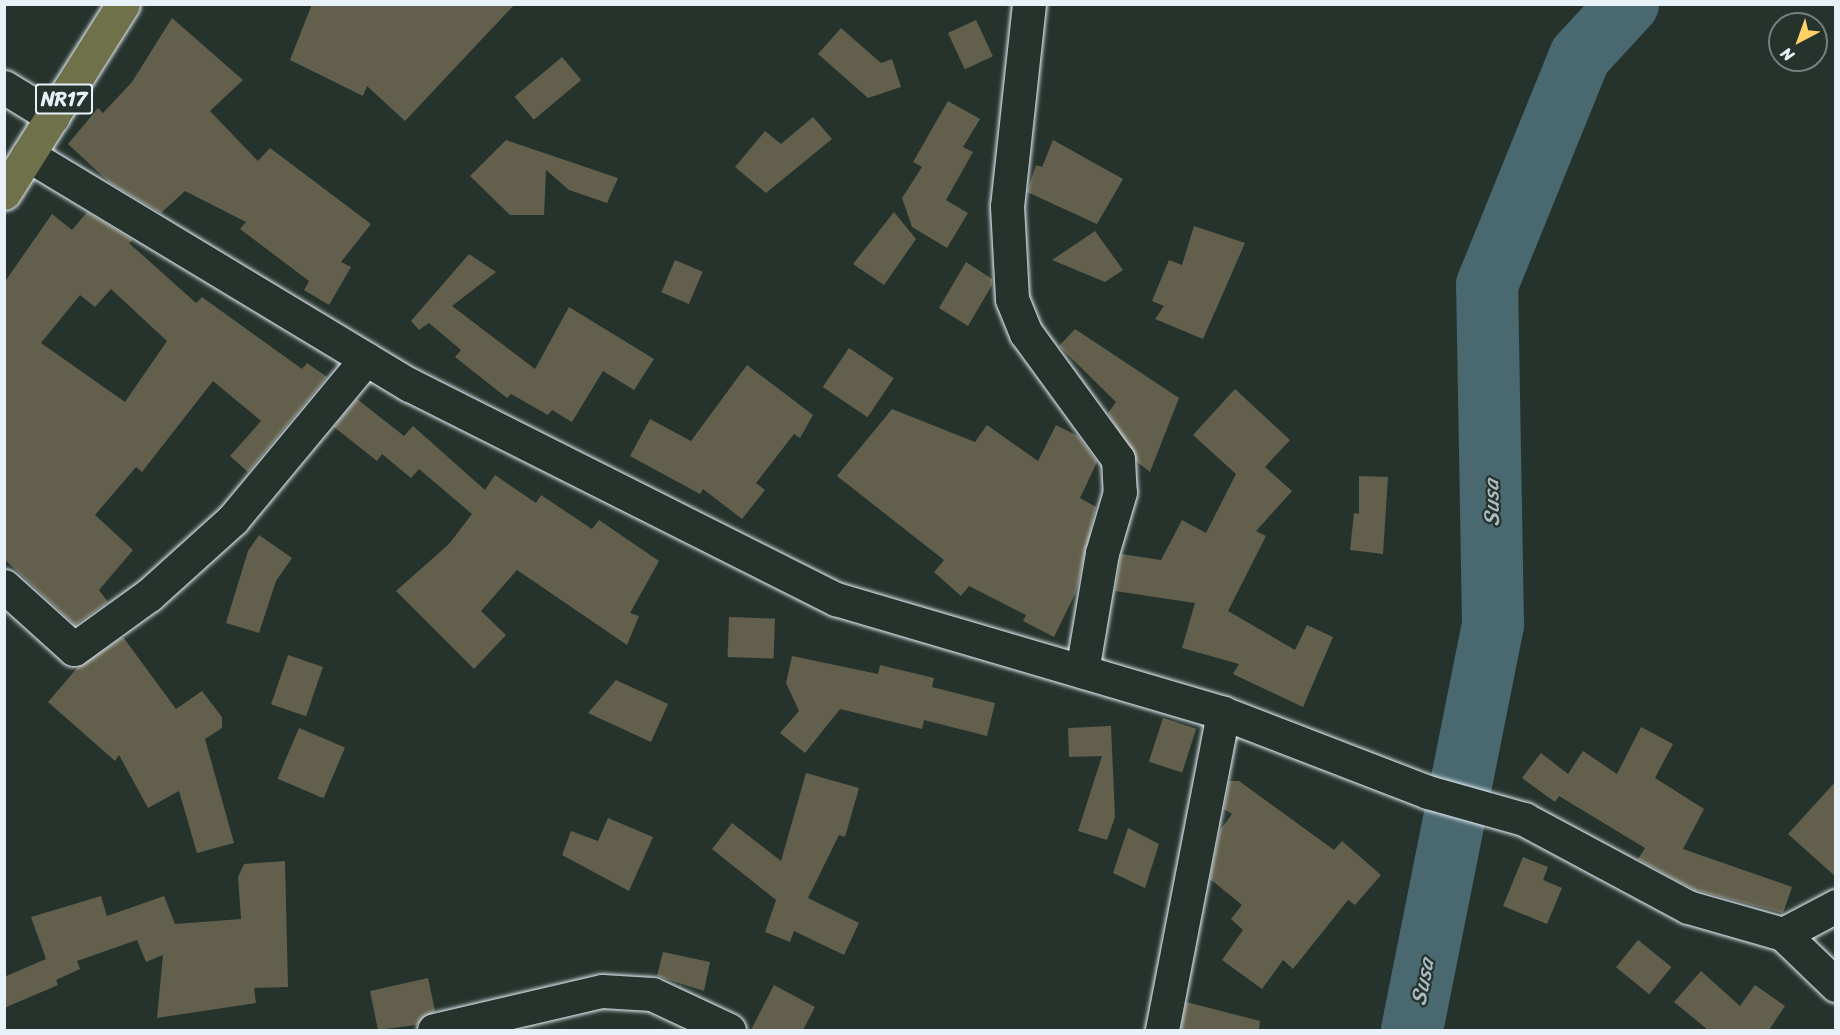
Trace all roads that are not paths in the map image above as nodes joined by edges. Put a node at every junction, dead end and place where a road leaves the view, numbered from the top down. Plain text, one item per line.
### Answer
1 (123, 4) edge
2 (1029, 4) edge
3 (4, 87) edge
4 (52, 117) junction
5 (28, 155) junction
6 (4, 193) edge
7 (366, 359) junction
8 (4, 586) edge
9 (1082, 671) junction
10 (1223, 713) junction
11 (1836, 906) edge
12 (1783, 934) junction
13 (1836, 985) edge
14 (434, 1030) edge
15 (729, 1030) edge
16 (1162, 1030) edge

1 - 4 main road, NR17
2 - 9 main road
3 - 4 main road
4 - 5 main road, NR17
5 - 6 main road, NR17
5 - 7 main road
7 - 8 main road
7 - 9 main road
9 - 10 main road
10 - 12 main road
10 - 16 main road
11 - 12 main road
12 - 13 main road
14 - 15 main road

